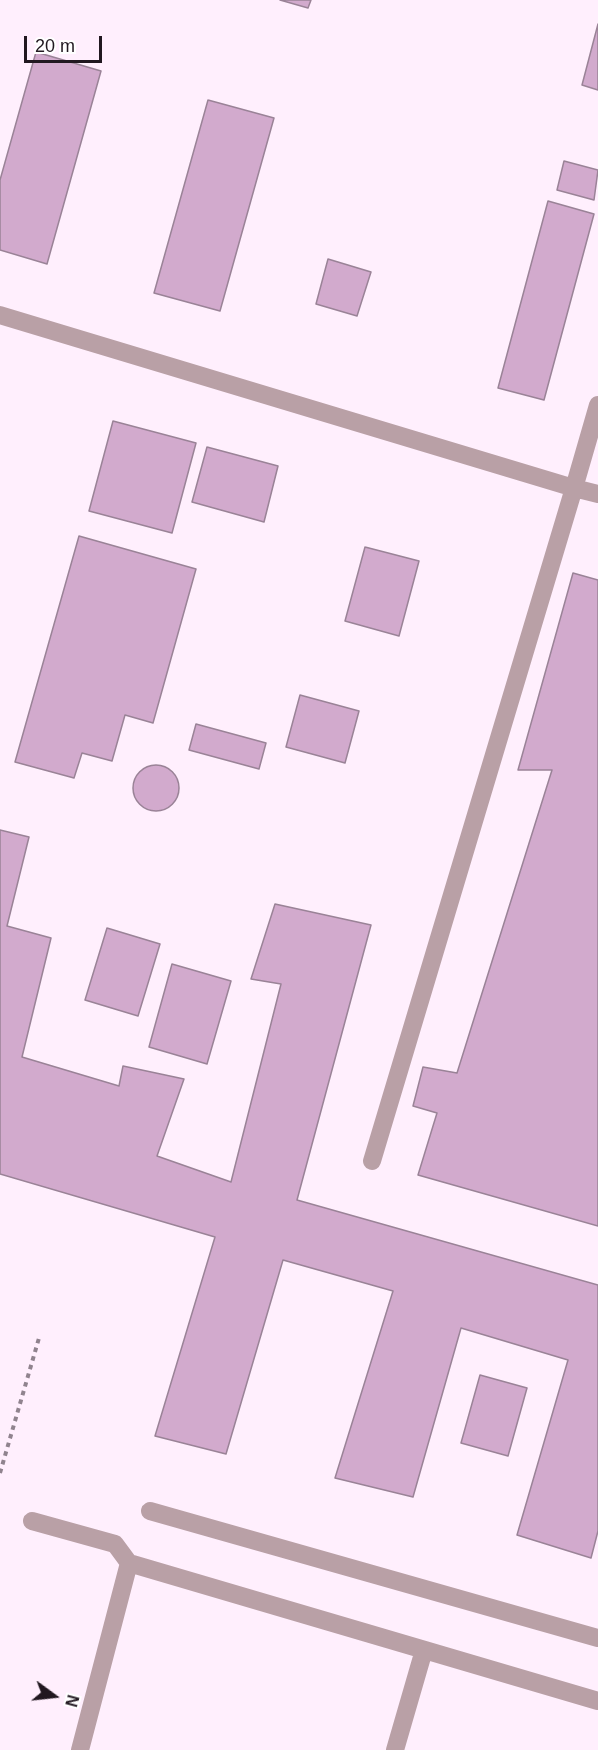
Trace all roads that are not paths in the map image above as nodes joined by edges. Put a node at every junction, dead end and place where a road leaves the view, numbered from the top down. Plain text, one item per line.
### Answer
1 (0, 315) edge
2 (598, 405) edge
3 (574, 488) junction
4 (598, 494) edge
5 (372, 1161) dead end
6 (150, 1511) dead end
7 (32, 1521) dead end
8 (129, 1563) junction
9 (598, 1638) edge
10 (424, 1650) junction
11 (598, 1701) edge
12 (80, 1750) edge
13 (395, 1750) edge

1 - 3 lane
2 - 3 lane
3 - 4 lane
3 - 5 lane
6 - 9 lane
7 - 8 lane
8 - 10 lane
8 - 12 lane
10 - 11 lane
10 - 13 lane

